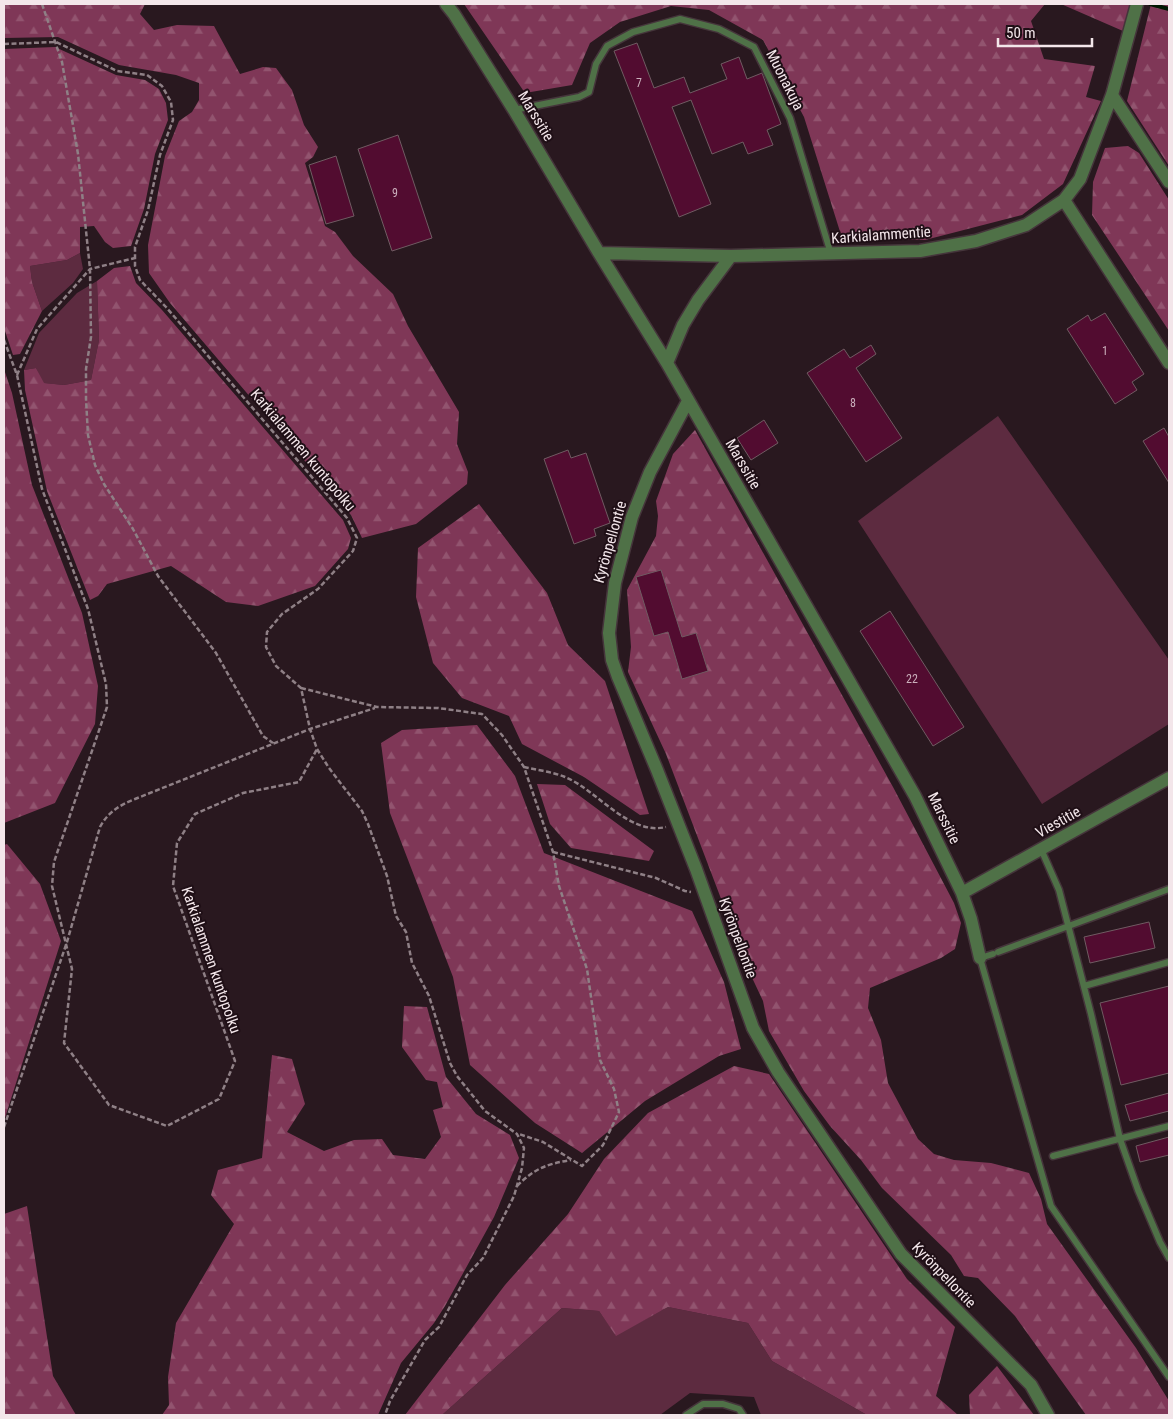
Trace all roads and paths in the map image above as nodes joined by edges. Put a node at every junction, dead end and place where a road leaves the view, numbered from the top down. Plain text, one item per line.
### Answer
1 (42, 4) edge
2 (446, 4) edge
3 (1138, 4) edge
4 (56, 42) junction
5 (4, 44) edge
6 (1112, 95) junction
7 (514, 110) junction
8 (1169, 182) edge
9 (1064, 200) junction
10 (599, 253) junction
11 (831, 254) junction
12 (731, 256) junction
13 (135, 258) junction
14 (90, 269) junction
15 (4, 340) edge
16 (667, 363) junction
17 (1169, 364) edge
18 (17, 374) junction
19 (688, 401) junction
20 (301, 688) junction
21 (377, 707) junction
22 (310, 729) junction
23 (273, 743) junction
24 (317, 749) junction
25 (524, 767) junction
26 (1169, 778) edge
27 (678, 824) junction
28 (1041, 849) junction
29 (554, 852) junction
30 (1169, 889) edge
31 (962, 893) junction
32 (705, 894) junction
33 (1069, 926) junction
34 (67, 942) junction
35 (980, 958) junction
36 (1169, 962) edge
37 (1084, 986) junction
38 (1169, 1126) edge
39 (4, 1127) edge
40 (517, 1134) junction
41 (1120, 1139) junction
42 (1053, 1156) dead end
43 (573, 1160) junction
44 (516, 1186) junction
45 (1169, 1258) edge
46 (1169, 1377) edge
47 (385, 1415) edge
48 (686, 1415) edge
49 (743, 1415) edge
50 (1048, 1415) edge

1 - 4 path
2 - 7 street, Marssitie
3 - 6 street, Karkialammentie
4 - 5 path, Karkialammen kuntopolku
4 - 13 path, Karkialammen kuntopolku
4 - 14 path
6 - 8 street
6 - 9 street, Karkialammentie
7 - 10 street, Marssitie
7 - 11 lane, Muonakuja
9 - 11 street, Karkialammentie
9 - 17 street
10 - 12 street, Karkialammentie
10 - 16 street, Marssitie
11 - 12 street, Karkialammentie
12 - 16 street
13 - 14 path
13 - 20 path, Karkialammen kuntopolku
14 - 18 path
14 - 23 path
15 - 18 path, Karkialammen kuntopolku
16 - 19 street, Marssitie
18 - 34 path, Karkialammen kuntopolku
19 - 27 street, Kyrönpellontie
19 - 31 street, Marssitie
20 - 21 path
20 - 22 path
21 - 22 path
21 - 25 path
22 - 23 path
22 - 24 path
23 - 34 path
24 - 34 path, Karkialammen kuntopolku
24 - 40 path
25 - 27 path
25 - 29 path
26 - 28 street, Viestitie
27 - 32 street, Kyrönpellontie
28 - 31 street, Viestitie
28 - 33 lane
29 - 32 path
29 - 43 path
30 - 33 lane
31 - 35 street, Marssitie
32 - 50 street, Kyrönpellontie
33 - 35 lane
33 - 37 lane
34 - 39 path
35 - 46 lane
36 - 37 lane
37 - 41 lane
38 - 41 lane
40 - 43 path
40 - 44 path
41 - 42 lane
41 - 45 lane
43 - 44 path
44 - 47 path
48 - 49 lane

